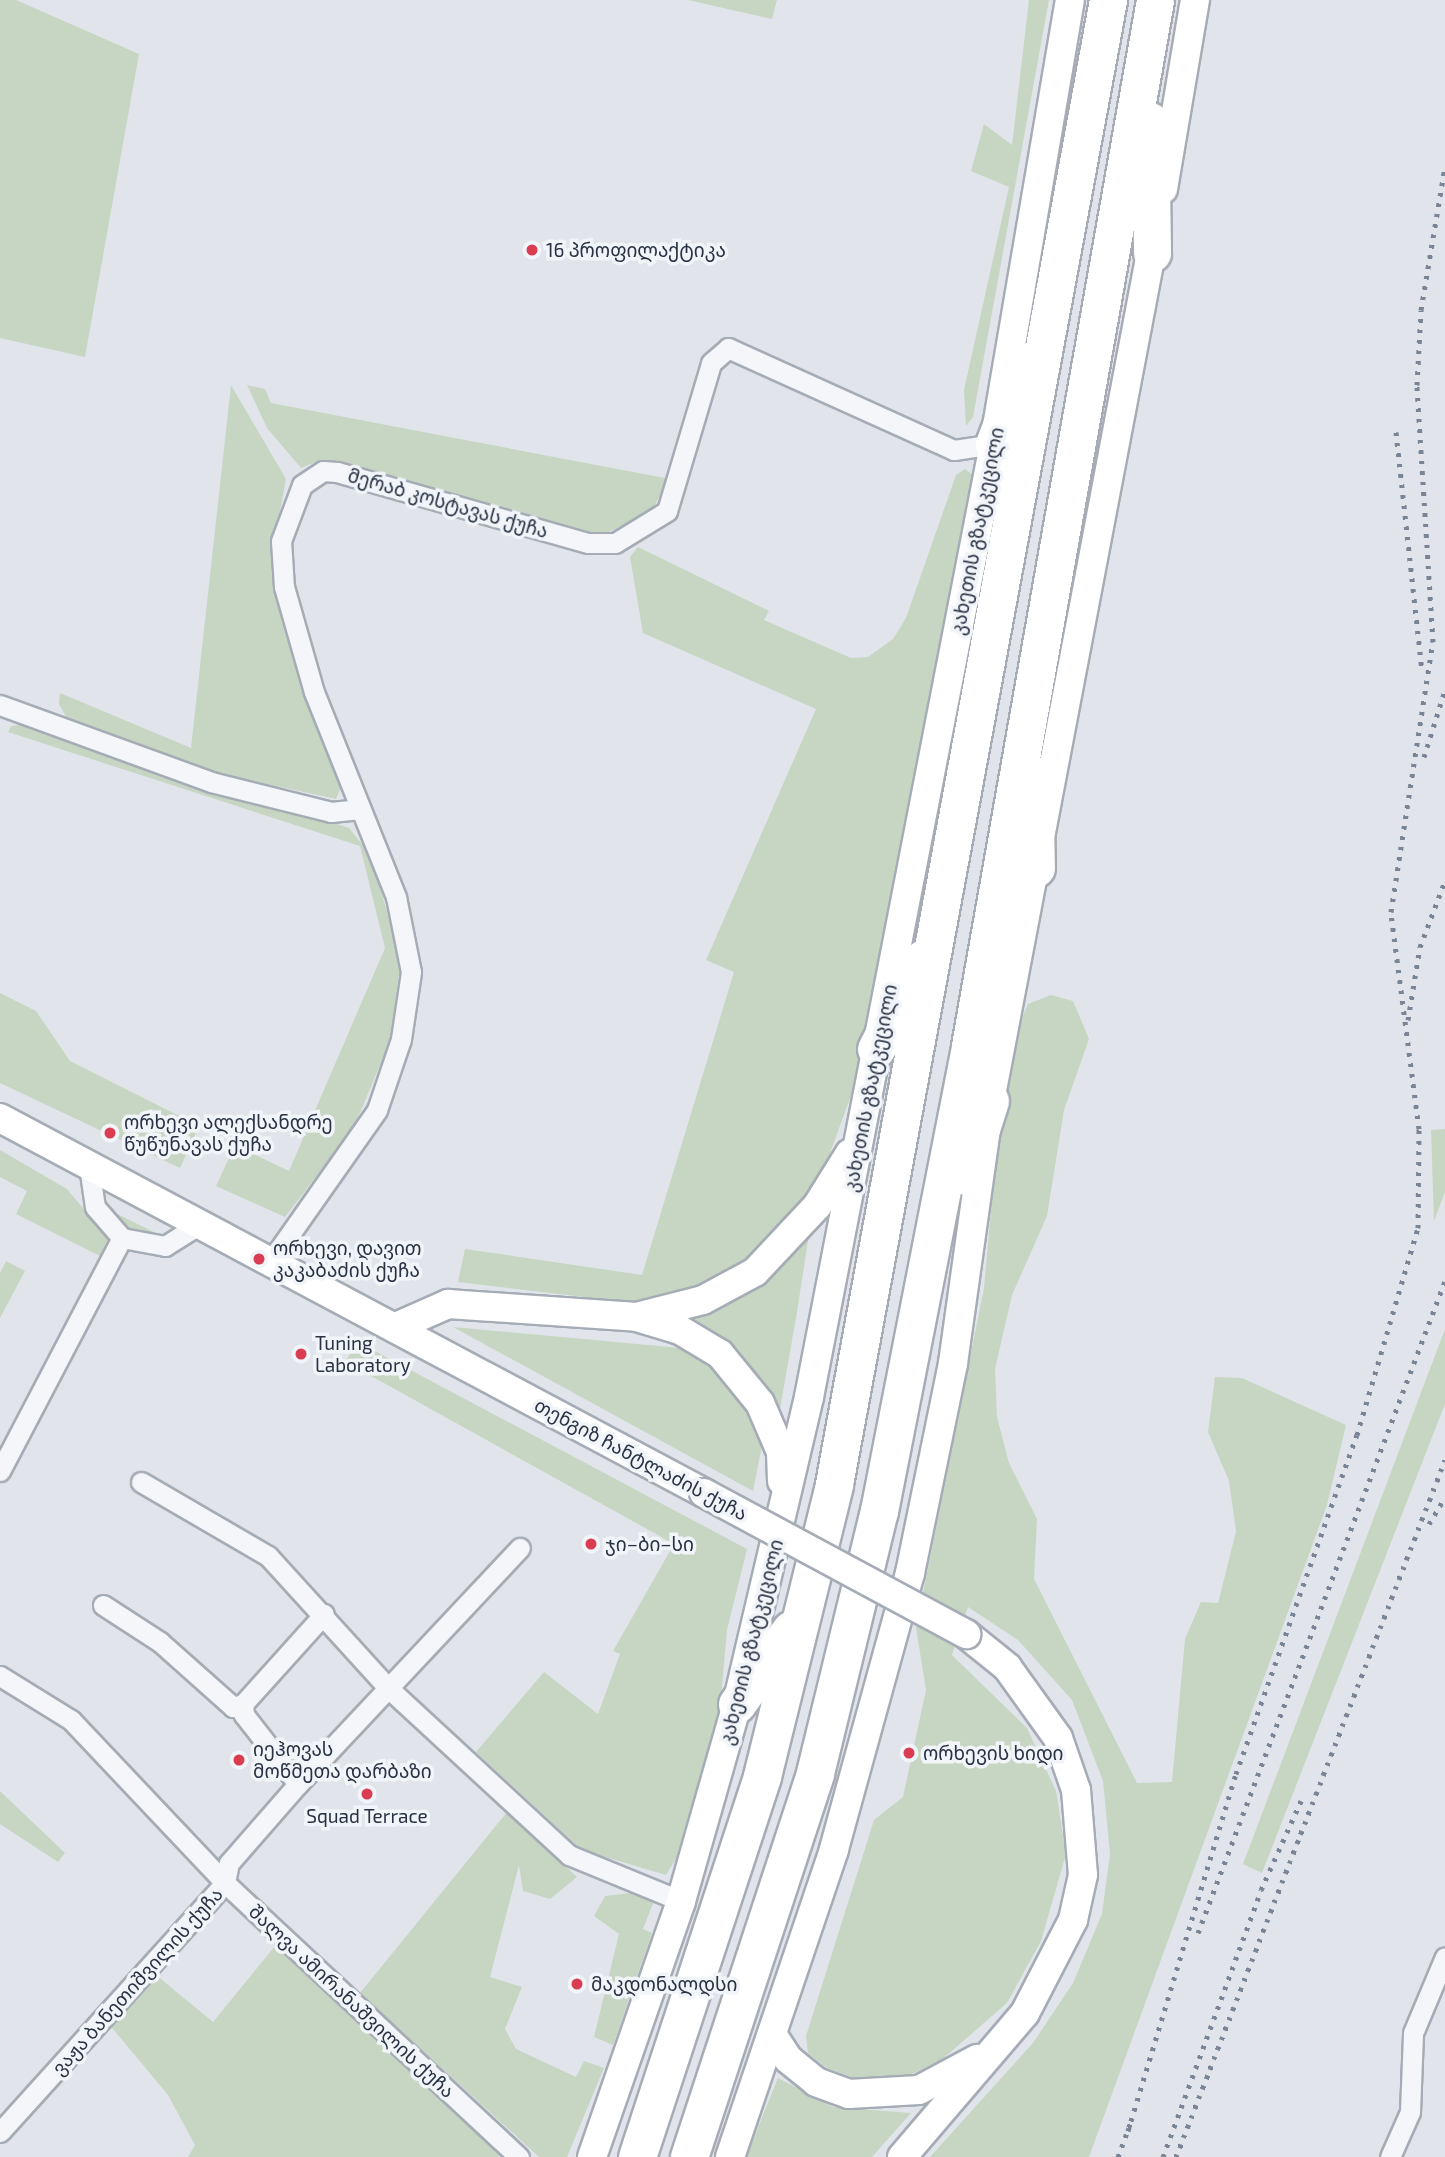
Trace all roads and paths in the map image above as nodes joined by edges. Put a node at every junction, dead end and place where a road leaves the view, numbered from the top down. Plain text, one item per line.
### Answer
1 (1070, 0) edge
2 (1108, 0) edge
3 (1195, 0) edge
4 (1152, 18) edge
5 (1152, 253) junction
6 (1058, 276) junction
7 (994, 444) junction
8 (1032, 692) junction
9 (0, 705) edge
10 (358, 809) junction
11 (1036, 868) junction
12 (941, 923) junction
13 (876, 1049) junction
14 (990, 1101) junction
15 (865, 1113) junction
16 (0, 1118) edge
17 (89, 1166) junction
18 (200, 1224) junction
19 (122, 1238) junction
20 (271, 1261) junction
21 (638, 1317) junction
22 (919, 1323) junction
23 (398, 1326) junction
24 (0, 1471) edge
25 (141, 1482) dead end
26 (781, 1519) junction
27 (520, 1548) dead end
28 (103, 1605) dead end
29 (804, 1611) junction
30 (324, 1614) junction
31 (0, 1676) edge
32 (387, 1687) junction
33 (243, 1704) junction
34 (737, 1704) junction
35 (298, 1784) junction
36 (225, 1883) junction
37 (681, 1901) junction
38 (1445, 1957) edge
39 (772, 2034) junction
40 (991, 2050) junction
41 (0, 2132) edge
42 (519, 2157) edge
43 (592, 2157) edge
44 (637, 2157) edge
45 (689, 2157) edge
46 (730, 2157) edge
47 (902, 2157) edge
48 (1390, 2157) edge

1 - 7 street, კახეთის გზატკეცილი
2 - 6 highway, კახეთის გზატკეცილი
3 - 5 street
4 - 5 highway
4 - 8 highway
5 - 11 street
6 - 7 highway
6 - 12 highway, კახეთის გზატკეცილი
7 - 10 street, მერაბ კოსტავას ქუჩა
7 - 13 street, კახეთის გზატკეცილი
8 - 11 highway
8 - 22 highway
9 - 10 street
10 - 20 street, მერაბ კოსტავას ქუჩა
11 - 14 street
12 - 13 highway
12 - 29 highway, კახეთის გზატკეცილი
13 - 15 street, კახეთის გზატკეცილი
14 - 22 highway
14 - 39 street
15 - 21 street
15 - 26 street, კახეთის გზატკეცილი
16 - 17 street, თენგიზ ჩანტლაძის ქუჩა
17 - 18 street, თენგიზ ჩანტლაძის ქუჩა
17 - 19 street
18 - 19 street
18 - 20 street, თენგიზ ჩანტლაძის ქუჩა
19 - 24 street
20 - 23 street, თენგიზ ჩანტლაძის ქუჩა
21 - 23 street
21 - 26 street
22 - 45 highway
23 - 40 street, თენგიზ ჩანტლაძის ქუჩა, bridge
25 - 30 street
26 - 34 street, კახეთის გზატკეცილი
27 - 32 street, ვაჟა ბანეთიშვილის ქუჩა
28 - 33 street
29 - 34 highway
29 - 44 highway, კახეთის გზატკეცილი
30 - 32 street
30 - 33 street
31 - 36 street, შალვა ამირანაშვილის ქუჩა
32 - 35 street, ვაჟა ბანეთიშვილის ქუჩა
32 - 37 street
33 - 35 street
34 - 37 street, კახეთის გზატკეცილი
35 - 36 street, ვაჟა ბანეთიშვილის ქუჩა
36 - 41 street, ვაჟა ბანეთიშვილის ქუჩა
36 - 42 street, შალვა ამირანაშვილის ქუჩა
37 - 43 street, კახეთის გზატკეცილი
38 - 48 street
39 - 40 street
39 - 46 street
40 - 47 street, თენგიზ ჩანტლაძის ქუჩა

